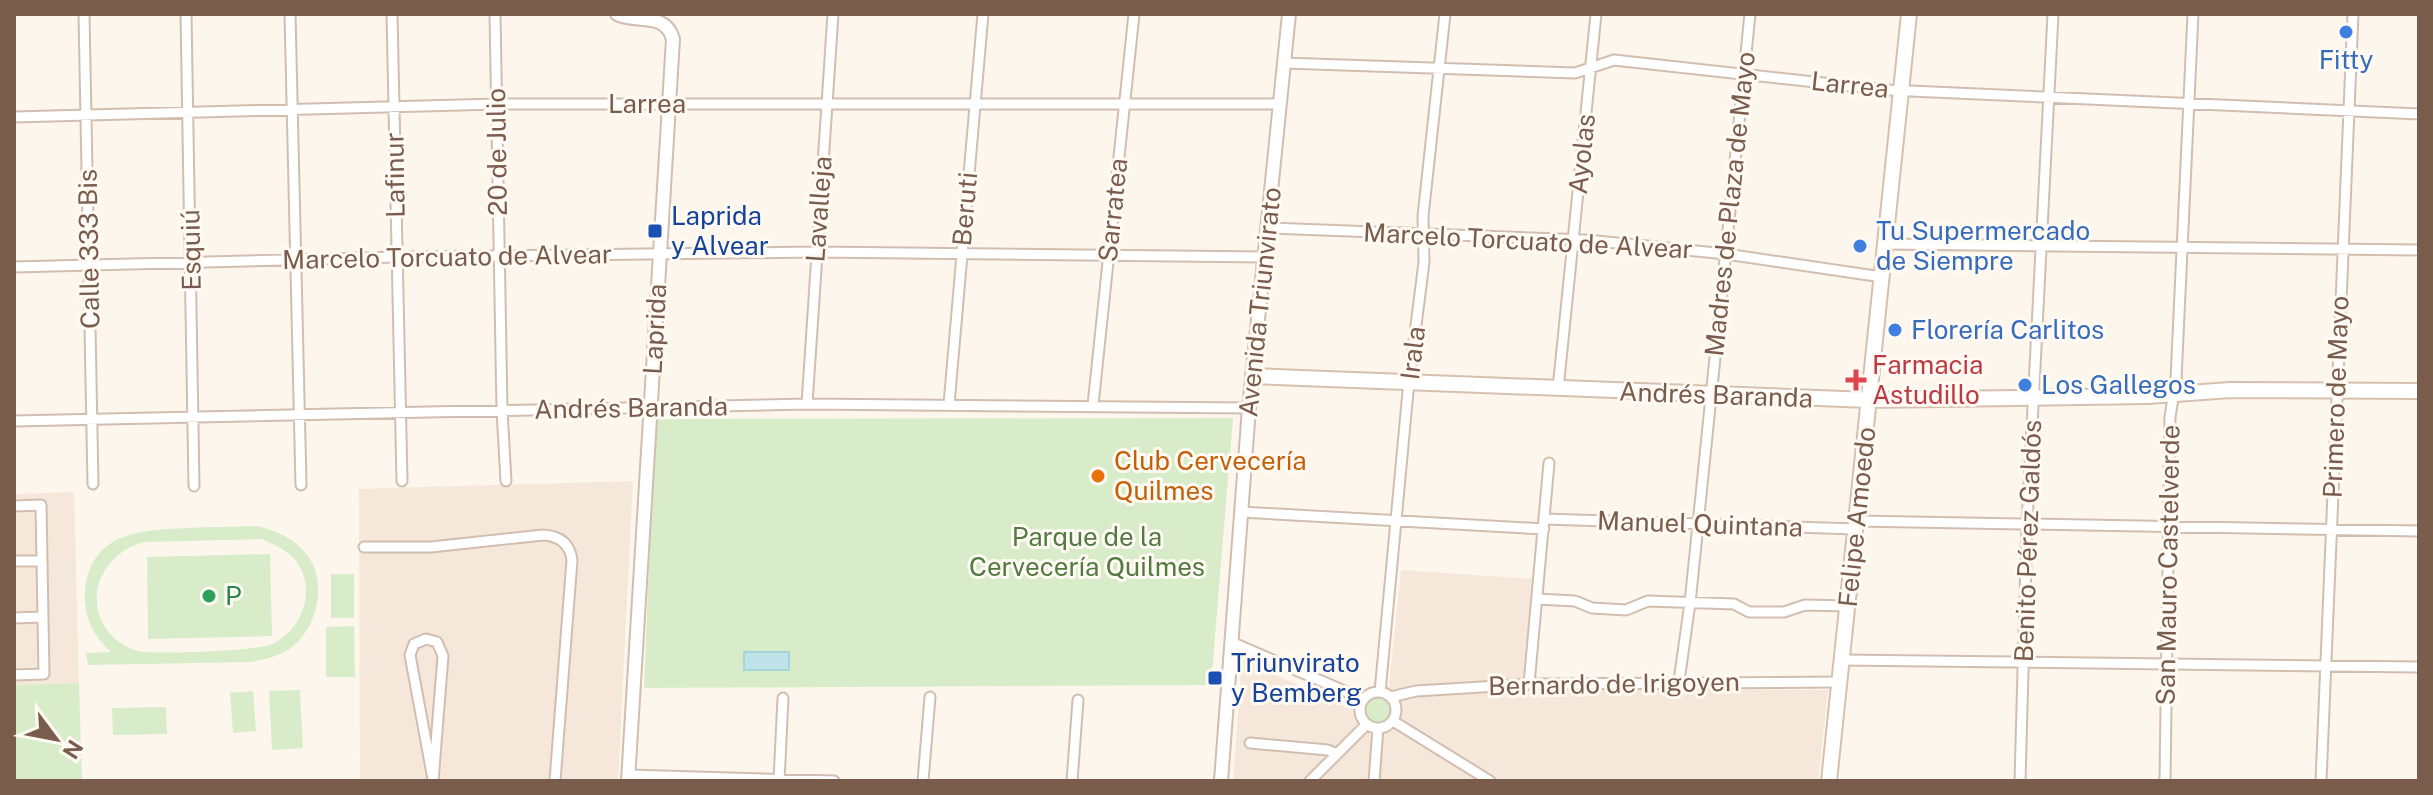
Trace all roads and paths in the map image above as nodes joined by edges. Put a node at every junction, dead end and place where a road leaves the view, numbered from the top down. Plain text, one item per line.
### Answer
1 (84, 14) edge
2 (186, 14) edge
3 (290, 14) edge
4 (392, 14) edge
5 (495, 14) edge
6 (617, 14) edge
7 (833, 14) edge
8 (983, 14) edge
9 (1134, 14) edge
10 (1289, 14) edge
11 (1445, 14) edge
12 (1596, 14) edge
13 (1750, 14) edge
14 (1909, 14) edge
15 (2053, 14) edge
16 (2193, 14) edge
17 (2353, 14) edge
18 (1284, 63) junction
19 (1591, 68) junction
20 (1438, 69) junction
21 (1744, 74) junction
22 (1901, 90) junction
23 (2048, 97) junction
24 (826, 102) junction
25 (2189, 103) junction
26 (497, 104) junction
27 (669, 104) junction
28 (974, 104) junction
29 (1280, 104) junction
30 (1124, 105) junction
31 (394, 108) junction
32 (292, 110) junction
33 (2347, 110) junction
34 (188, 112) junction
35 (88, 114) junction
36 (2419, 114) edge
37 (14, 117) edge
38 (1268, 228) junction
39 (1424, 232) junction
40 (1574, 239) junction
41 (1886, 244) junction
42 (2040, 248) junction
43 (2182, 249) junction
44 (2342, 250) junction
45 (2419, 250) edge
46 (816, 252) junction
47 (660, 254) junction
48 (960, 254) junction
49 (1726, 254) junction
50 (499, 256) junction
51 (1109, 256) junction
52 (397, 257) junction
53 (1265, 257) junction
54 (295, 260) junction
55 (192, 262) junction
56 (90, 265) junction
57 (14, 267) edge
58 (1882, 277) junction
59 (1253, 376) junction
60 (1409, 381) junction
61 (1558, 389) junction
62 (2335, 390) junction
63 (2419, 391) edge
64 (2173, 394) junction
65 (1710, 395) junction
66 (2033, 398) junction
67 (1869, 400) junction
68 (807, 404) junction
69 (949, 404) junction
70 (1093, 405) junction
71 (650, 407) junction
72 (1249, 408) junction
73 (502, 410) junction
74 (399, 413) junction
75 (298, 415) junction
76 (193, 417) junction
77 (91, 419) junction
78 (14, 421) edge
79 (1549, 463) dead end
80 (402, 481) dead end
81 (506, 481) dead end
82 (93, 484) dead end
83 (301, 485) dead end
84 (194, 486) dead end
85 (14, 506) edge
86 (1241, 512) junction
87 (1398, 519) junction
88 (1544, 524) junction
89 (1698, 524) junction
90 (2027, 524) junction
91 (1856, 525) junction
92 (2168, 526) junction
93 (2330, 528) junction
94 (2419, 531) edge
95 (364, 547) dead end
96 (14, 561) edge
97 (42, 561) junction
98 (1537, 599) junction
99 (1690, 603) junction
100 (1847, 606) junction
101 (43, 617) junction
102 (14, 618) edge
103 (1231, 642) junction
104 (1841, 660) junction
105 (2023, 662) junction
106 (2167, 664) junction
107 (2325, 665) junction
108 (2419, 667) edge
109 (14, 675) edge
110 (1679, 681) junction
111 (1839, 682) junction
112 (1529, 684) junction
113 (1380, 692) junction
114 (930, 697) dead end
115 (1391, 697) junction
116 (783, 698) dead end
117 (1363, 699) junction
118 (1078, 700) dead end
119 (1393, 721) junction
120 (1366, 725) junction
121 (1378, 728) junction
122 (1250, 743) dead end
123 (1337, 754) junction
124 (629, 778) edge
125 (433, 780) edge
126 (779, 780) edge
127 (555, 781) edge
128 (834, 781) edge
129 (923, 781) edge
130 (1072, 781) edge
131 (1221, 781) edge
132 (1310, 781) edge
133 (1374, 781) edge
134 (1490, 781) edge
135 (1829, 781) edge
136 (2020, 781) edge
137 (2165, 781) edge
138 (2321, 781) edge

1 - 35 street, Calle 333 Bis
2 - 34 street, Esquiú
3 - 32 street
4 - 31 street, Lafinur
5 - 26 street, 20 de Julio
6 - 27 street, Laprida
7 - 24 street, Lavalleja
8 - 28 street, Beruti
9 - 30 street, Sarratea
10 - 18 street, Avenida Triunvirato
11 - 20 street, Irala
12 - 19 street, Ayolas
13 - 21 street, Madres de Plaza de Mayo
14 - 22 main road, Felipe Amoedo
15 - 23 street, Benito Pérez Galdós
16 - 25 street, San Mauro Castelverde
17 - 33 street, Primero de Mayo
18 - 20 street, Larrea
18 - 29 street, Avenida Triunvirato
19 - 20 street, Larrea
19 - 21 street, Larrea
19 - 40 street, Ayolas
20 - 39 street, Irala
21 - 22 street, Larrea
21 - 49 street, Madres de Plaza de Mayo
22 - 23 street, Larrea
22 - 41 main road, Felipe Amoedo
23 - 25 street, Larrea
23 - 42 street, Benito Pérez Galdós
24 - 27 street, Larrea
24 - 28 street, Larrea
24 - 46 street, Lavalleja
25 - 33 street, Larrea
25 - 43 street, San Mauro Castelverde
26 - 27 street, Larrea
26 - 31 street, Larrea
26 - 50 street, 20 de Julio
27 - 47 street, Laprida
28 - 30 street, Larrea
28 - 48 street, Beruti
29 - 30 street, Larrea
29 - 38 street, Avenida Triunvirato
30 - 51 street, Sarratea
31 - 32 street, Larrea
31 - 52 street, Lafinur
32 - 34 street, Larrea
32 - 54 street
33 - 36 street, Larrea
33 - 44 street, Primero de Mayo
34 - 35 street, Larrea
34 - 55 street, Esquiú
35 - 37 street, Larrea
35 - 56 street, Calle 333 Bis
38 - 39 street, Marcelo Torcuato de Alvear
38 - 53 street, Avenida Triunvirato
39 - 40 street, Marcelo Torcuato de Alvear
39 - 60 street, Irala
40 - 49 street, Marcelo Torcuato de Alvear
40 - 61 street, Ayolas
41 - 42 street
41 - 58 main road, Felipe Amoedo
42 - 43 street
42 - 66 street, Benito Pérez Galdós
43 - 44 street
43 - 64 street, San Mauro Castelverde
44 - 45 street
44 - 62 street, Primero de Mayo
46 - 47 street, Marcelo Torcuato de Alvear
46 - 48 street, Marcelo Torcuato de Alvear
46 - 68 street, Lavalleja
47 - 50 street, Marcelo Torcuato de Alvear
47 - 71 street, Laprida
48 - 51 street, Marcelo Torcuato de Alvear
48 - 69 street, Beruti
49 - 58 street, Marcelo Torcuato de Alvear
49 - 65 street, Madres de Plaza de Mayo
50 - 52 street, Marcelo Torcuato de Alvear
50 - 73 street, 20 de Julio
51 - 53 street, Marcelo Torcuato de Alvear
51 - 70 street, Sarratea
52 - 54 street, Marcelo Torcuato de Alvear
52 - 74 street, Lafinur
53 - 59 street, Avenida Triunvirato
54 - 55 street, Marcelo Torcuato de Alvear
54 - 75 street
55 - 56 street, Marcelo Torcuato de Alvear
55 - 76 street, Esquiú
56 - 57 street, Marcelo Torcuato de Alvear
56 - 77 street, Calle 333 Bis
58 - 67 main road, Felipe Amoedo
59 - 60 main road, Andrés Baranda
59 - 72 street, Avenida Triunvirato
60 - 61 main road, Andrés Baranda
60 - 87 street, Irala
61 - 65 main road, Andrés Baranda
62 - 63 main road, Andrés Baranda
62 - 64 main road, Andrés Baranda
62 - 93 street, Primero de Mayo
64 - 66 main road, Andrés Baranda
64 - 92 street, San Mauro Castelverde
65 - 67 main road, Andrés Baranda
65 - 89 street, Madres de Plaza de Mayo
66 - 67 main road, Andrés Baranda
66 - 90 street, Benito Pérez Galdós
67 - 91 main road, Felipe Amoedo
68 - 69 street, Andrés Baranda
68 - 71 street, Andrés Baranda
69 - 70 street, Andrés Baranda
70 - 72 street, Andrés Baranda
71 - 73 street, Andrés Baranda
71 - 124 street, Laprida
72 - 86 street, Avenida Triunvirato
73 - 74 street, Andrés Baranda
73 - 81 street, 20 de Julio
74 - 75 street, Andrés Baranda
74 - 80 street, Lafinur
75 - 76 street, Andrés Baranda
75 - 83 street
76 - 77 street, Andrés Baranda
76 - 84 street, Esquiú
77 - 78 street, Andrés Baranda
77 - 82 street, Calle 333 Bis
79 - 88 street
85 - 97 street
86 - 87 street, Manuel Quintana
86 - 103 street, Avenida Triunvirato
87 - 88 street, Manuel Quintana
87 - 113 street, Irala
88 - 89 street, Manuel Quintana
88 - 98 street
89 - 91 street, Manuel Quintana
89 - 99 street, Madres de Plaza de Mayo
90 - 91 street, Manuel Quintana
90 - 92 street, Manuel Quintana
90 - 105 street, Benito Pérez Galdós
91 - 100 main road, Felipe Amoedo
92 - 93 street, Manuel Quintana
92 - 106 street, San Mauro Castelverde
93 - 94 street, Manuel Quintana
93 - 107 street, Primero de Mayo
95 - 127 street
96 - 97 street
97 - 101 street
98 - 99 street
98 - 112 street
99 - 100 street
99 - 110 street, Madres de Plaza de Mayo
100 - 104 main road, Felipe Amoedo
101 - 102 street
101 - 109 street
103 - 117 street
103 - 131 street, Avenida Triunvirato
104 - 105 street
104 - 111 main road, Felipe Amoedo
105 - 106 street
105 - 136 street, Benito Pérez Galdós
106 - 107 street
106 - 137 street, San Mauro Castelverde
107 - 108 street
107 - 138 street, Primero de Mayo
110 - 111 street, Bernardo de Irigoyen
110 - 112 street, Bernardo de Irigoyen
111 - 135 main road, Felipe Amoedo
112 - 115 street, Bernardo de Irigoyen
113 - 115 street
113 - 117 street
114 - 129 street
115 - 119 street
116 - 126 street
117 - 120 street
118 - 130 street
119 - 121 street
119 - 134 street
120 - 121 street
120 - 123 street
121 - 133 street
122 - 123 street
123 - 132 street
124 - 126 street
125 - 125 street
126 - 128 street

